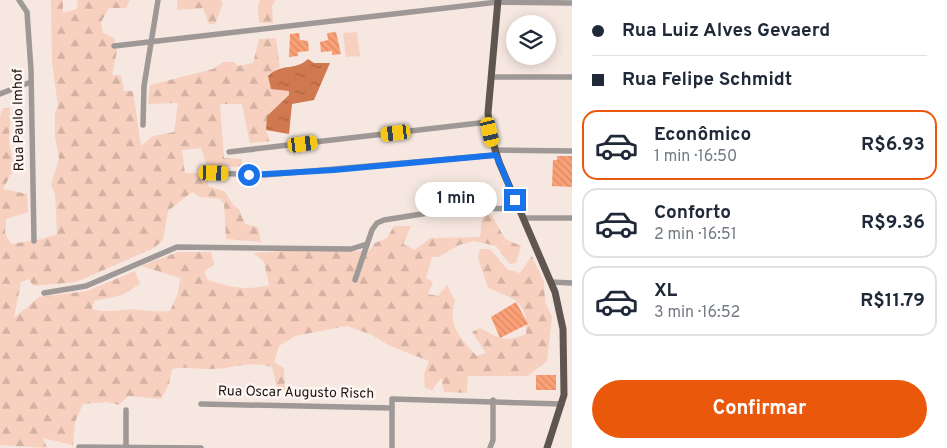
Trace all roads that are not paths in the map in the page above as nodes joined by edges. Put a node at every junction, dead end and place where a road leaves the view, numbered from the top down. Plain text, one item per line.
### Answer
1 (19, 0) edge
2 (158, 0) edge
3 (498, 1) edge
4 (572, 3) edge
5 (150, 42) junction
6 (114, 46) dead end
7 (491, 77) junction
8 (572, 77) edge
9 (32, 82) junction
10 (0, 94) edge
11 (488, 122) junction
12 (143, 125) dead end
13 (572, 150) edge
14 (228, 152) dead end
15 (495, 152) junction
16 (214, 173) dead end
17 (519, 209) junction
18 (523, 218) junction
19 (572, 218) edge
20 (34, 241) dead end
21 (367, 244) junction
22 (355, 280) dead end
23 (551, 282) junction
24 (572, 283) edge
25 (44, 293) dead end
26 (494, 400) junction
27 (200, 404) dead end
28 (562, 404) junction
29 (572, 404) edge
30 (392, 408) junction
31 (126, 410) dead end
32 (79, 447) edge
33 (126, 447) edge
34 (201, 448) edge
35 (392, 448) edge
36 (490, 448) edge
37 (547, 448) edge

1 - 9 street, Rua Paulo Imhof
2 - 5 street
3 - 4 street
3 - 5 street
3 - 7 main road
5 - 6 street
5 - 12 street
7 - 8 street
7 - 11 main road
9 - 10 street
9 - 20 street, Rua Paulo Imhof
11 - 14 street
11 - 15 main road
13 - 15 street
15 - 16 street
15 - 17 main road
17 - 18 main road
17 - 21 street
18 - 19 street
18 - 23 main road
21 - 22 street
21 - 25 street
23 - 24 street
23 - 28 main road
26 - 28 street
26 - 30 street
26 - 36 street
27 - 30 street, Rua Oscar Augusto Risch
28 - 29 main road
28 - 37 main road
30 - 35 street
31 - 33 street
32 - 33 street
33 - 34 street

